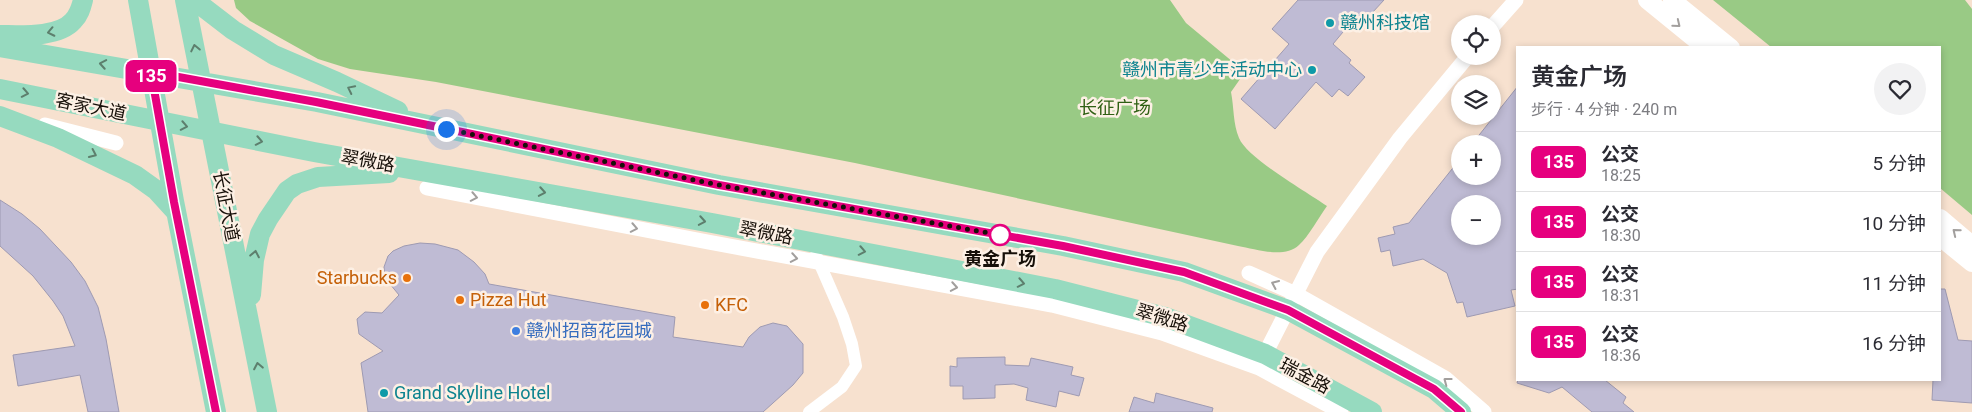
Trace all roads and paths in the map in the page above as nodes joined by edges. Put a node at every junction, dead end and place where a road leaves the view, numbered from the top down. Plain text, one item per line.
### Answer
1 (83, 0) edge
2 (138, 0) edge
3 (185, 0) edge
4 (194, 0) edge
5 (1516, 0) edge
6 (1647, 0) edge
7 (1672, 0) edge
8 (1501, 17) edge
9 (0, 35) edge
10 (1704, 46) edge
11 (1728, 46) edge
12 (0, 47) edge
13 (1461, 65) edge
14 (151, 72) junction
15 (202, 81) junction
16 (0, 89) edge
17 (0, 115) edge
18 (159, 121) junction
19 (427, 125) junction
20 (212, 131) junction
21 (116, 143) dead end
22 (426, 179) junction
23 (176, 212) junction
24 (1941, 219) edge
25 (1941, 238) edge
26 (811, 241) junction
27 (1972, 245) edge
28 (818, 262) junction
29 (1972, 262) edge
30 (1249, 273) dead end
31 (1292, 302) junction
32 (249, 320) junction
33 (1265, 354) junction
34 (216, 412) edge
35 (268, 412) edge
36 (810, 412) edge
37 (1341, 412) edge
38 (1372, 412) edge
39 (1461, 412) edge
40 (1484, 412) edge

1 -> 9 main road
2 - 14 main road
15 -> 3 main road, 长征大道
19 -> 4 main road
5 - 8 street
6 -> 10 main road
7 - 11 main road
14 -> 12 main road
13 - 31 street
14 - 15 main road
14 - 18 main road
15 - 19 main road
15 - 20 main road, 长征大道
16 -> 18 main road, 客家大道
17 - 21 street
17 -> 23 main road
18 -> 20 main road, 客家大道
18 - 23 main road
19 - 31 main road
20 -> 22 main road, 翠微路
20 - 32 main road, 长征大道
22 -> 26 main road, 翠微路
22 -> 28 street
32 -> 22 main road
23 - 34 main road
27 -> 24 main road
25 - 29 main road
26 - 28 street
26 -> 33 main road, 翠微路
28 - 36 street
28 -> 37 street
31 -> 30 street
31 - 33 street
31 - 39 main road
40 -> 31 street
35 -> 32 main road, 长征大道
33 - 38 main road, 瑞金路

